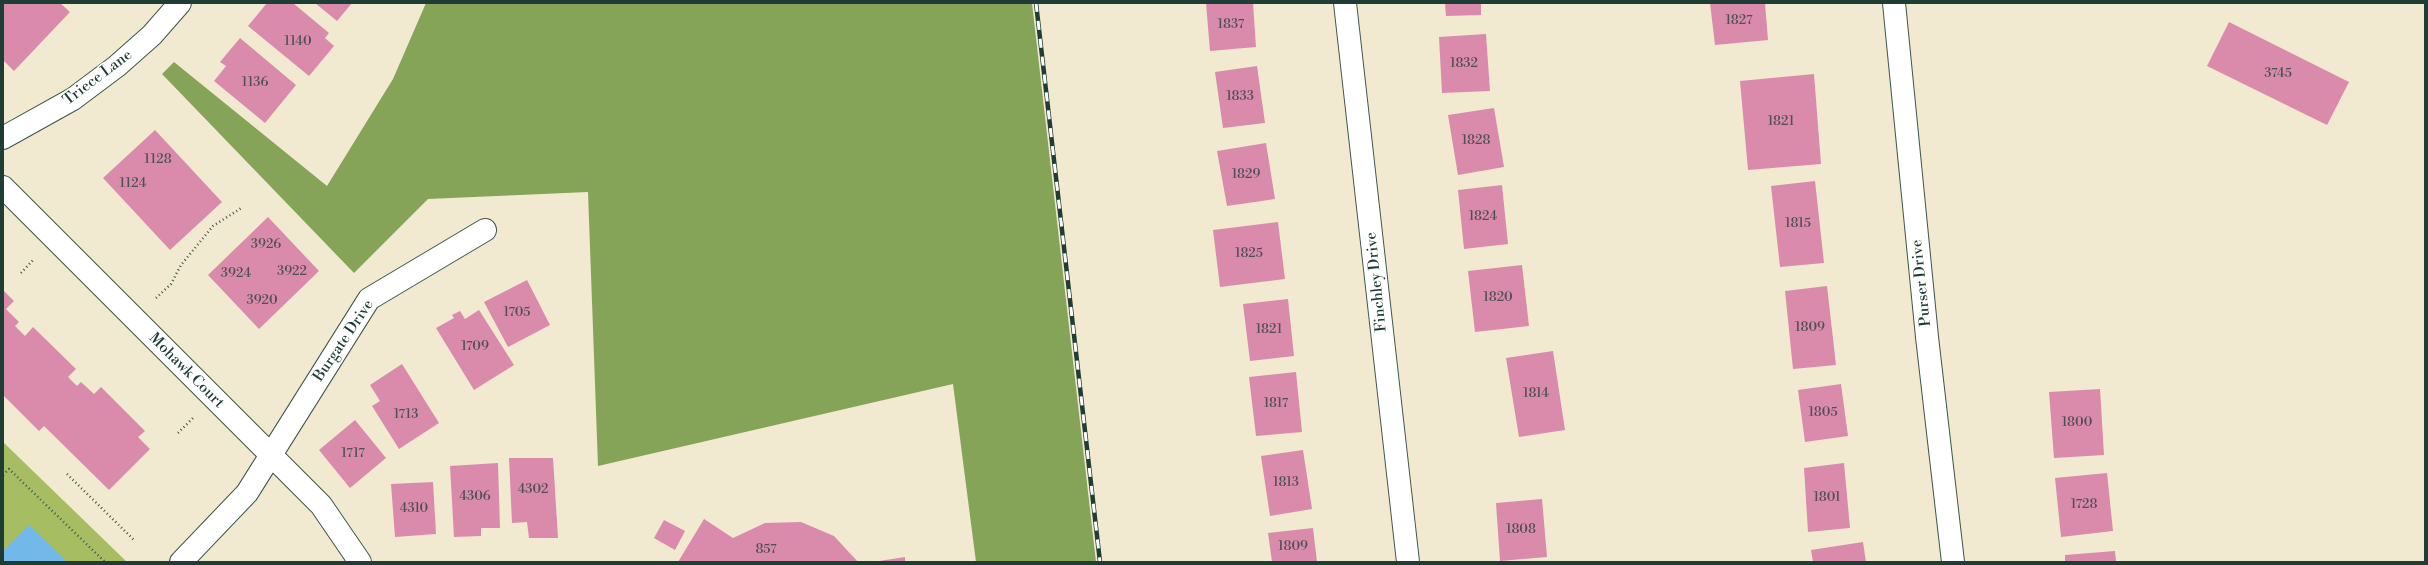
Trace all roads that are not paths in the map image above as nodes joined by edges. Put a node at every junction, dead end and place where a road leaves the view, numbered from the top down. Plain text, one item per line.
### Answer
1 (180, 3) edge
2 (1345, 3) edge
3 (1894, 3) edge
4 (3, 138) edge
5 (3, 187) edge
6 (485, 230) dead end
7 (271, 456) junction
8 (182, 562) edge
9 (360, 562) edge
10 (1408, 562) edge
11 (1953, 562) edge

1 - 4 street, Triece Lane
2 - 10 street, Finchley Drive
3 - 11 street, Purser Drive
5 - 7 street, Mohawk Court
6 - 7 street, Burgate Drive
7 - 8 street, Burgate Drive
7 - 9 street, Mohawk Court

